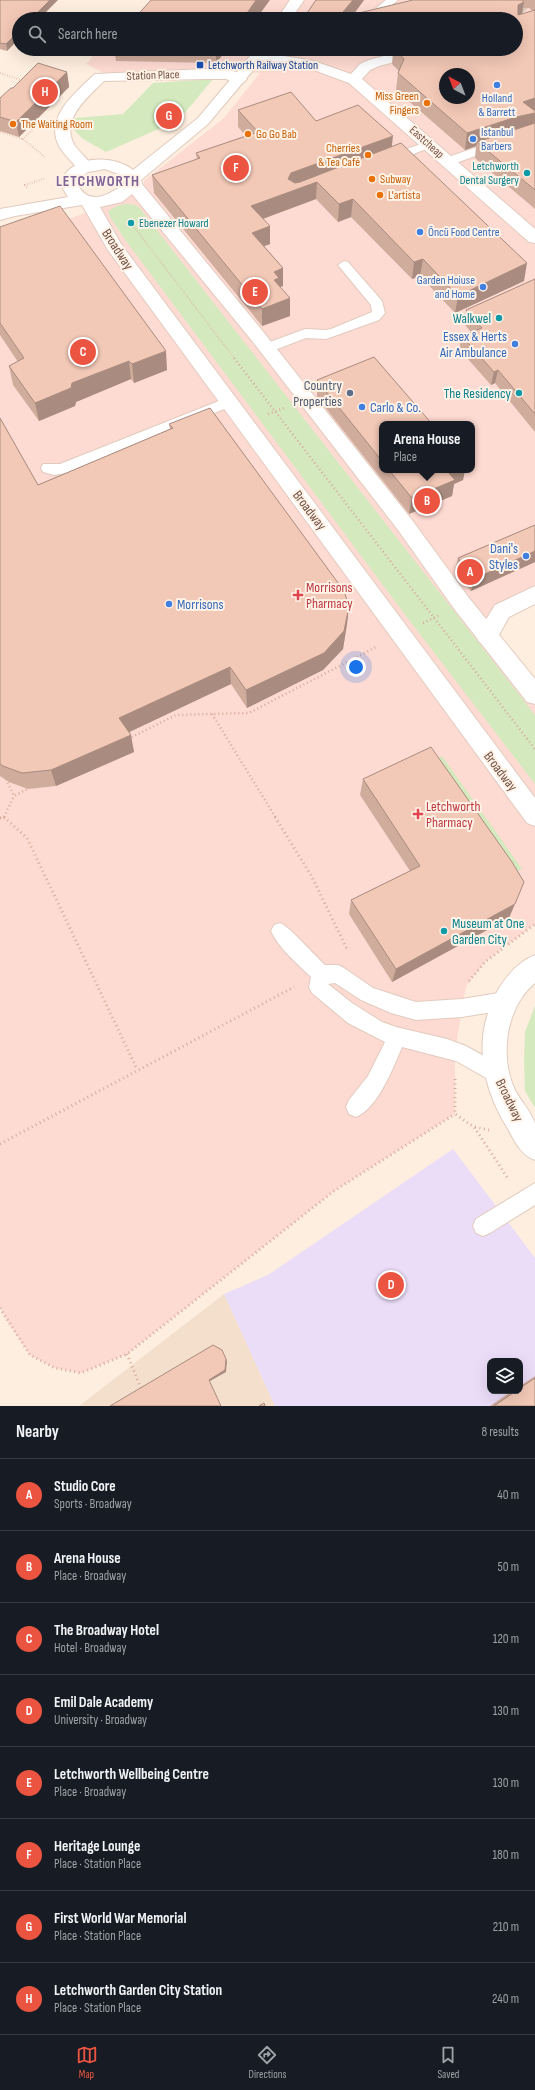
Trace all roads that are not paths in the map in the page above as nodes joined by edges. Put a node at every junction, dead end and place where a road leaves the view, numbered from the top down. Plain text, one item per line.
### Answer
1 (297, 0) edge
2 (393, 0) edge
3 (289, 12) edge
4 (377, 12) edge
5 (259, 56) edge
6 (278, 56) edge
7 (400, 56) edge
8 (239, 79) junction
9 (354, 80) junction
10 (535, 133) edge
11 (185, 138) junction
12 (430, 144) junction
13 (449, 161) junction
14 (380, 163) edge
15 (91, 166) junction
16 (72, 176) junction
17 (133, 182) junction
18 (85, 201) junction
19 (6, 213) edge
20 (535, 238) edge
21 (344, 265) dead end
22 (267, 348) junction
23 (229, 402) junction
24 (48, 468) dead end
25 (535, 594) edge
26 (487, 636) junction
27 (535, 695) edge
28 (534, 814) edge
29 (280, 931) dead end
30 (535, 967) edge
31 (321, 974) junction
32 (505, 1001) junction
33 (397, 1036) junction
34 (497, 1074) junction
35 (356, 1107) dead end
36 (535, 1147) edge
37 (535, 1193) edge
38 (483, 1226) dead end

1 - 3 street
2 - 4 lane
5 - 8 street
6 - 9 street, Eastcheap
7 - 9 street
8 - 11 street
8 - 15 street, Station Place
9 - 12 street, Eastcheap
10 - 13 lane
11 - 15 street
11 - 17 street
12 - 13 street, Eastcheap
12 - 14 lane
13 - 20 street, Eastcheap
15 - 16 street
15 - 17 street
16 - 18 street, Broadway
16 - 19 street
17 - 18 street
17 - 22 street
18 - 19 street
18 - 23 street, Broadway
21 - 22 lane
22 - 26 street
23 - 24 lane
23 - 28 street, Broadway
25 - 26 street
26 - 27 street
29 - 31 lane
30 - 32 street, Broadway
31 - 32 lane
31 - 33 lane
32 - 34 street, Broadway
33 - 34 lane
33 - 35 lane
34 - 36 street, Broadway
37 - 38 lane

